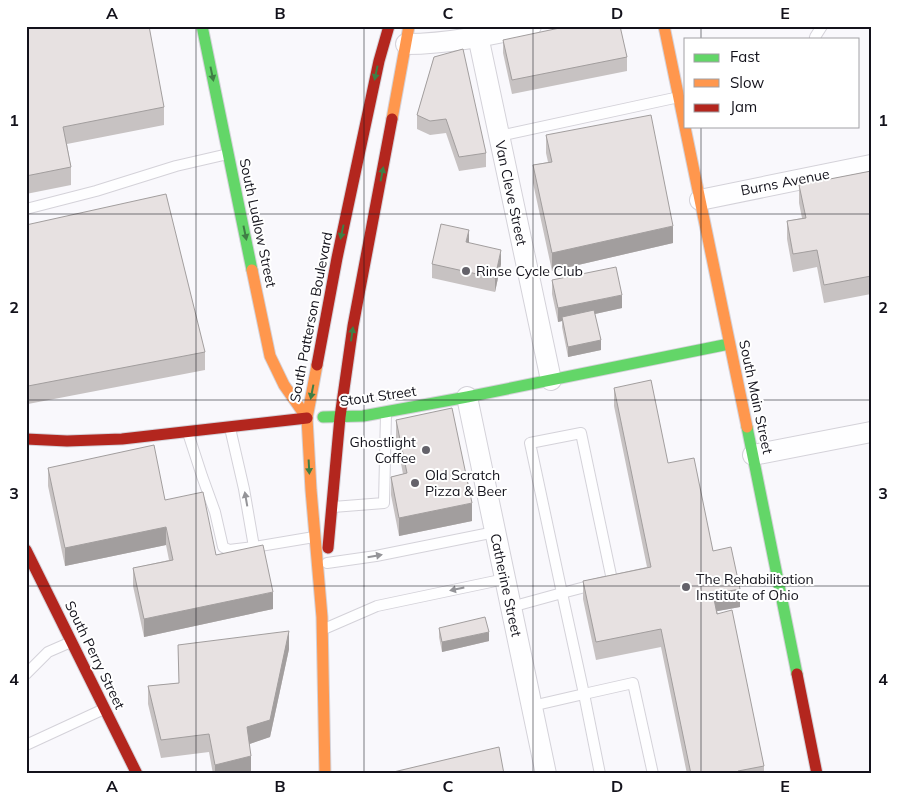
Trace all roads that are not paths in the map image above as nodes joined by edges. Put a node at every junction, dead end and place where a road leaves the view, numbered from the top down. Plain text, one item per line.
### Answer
1 (202, 26) edge
2 (389, 26) edge
3 (531, 26) edge
4 (664, 26) edge
5 (822, 26) edge
6 (407, 35) edge
7 (478, 36) junction
8 (816, 38) edge
9 (679, 97) junction
10 (684, 122) edge
11 (685, 128) edge
12 (499, 136) junction
13 (229, 153) junction
14 (871, 165) edge
15 (700, 200) junction
16 (26, 210) edge
17 (729, 344) junction
18 (551, 380) junction
19 (467, 397) junction
20 (386, 411) junction
21 (340, 417) junction
22 (307, 418) junction
23 (229, 427) junction
24 (188, 432) junction
25 (871, 432) edge
26 (26, 439) edge
27 (753, 455) junction
28 (332, 507) junction
29 (495, 532) junction
30 (315, 536) junction
31 (254, 547) junction
32 (26, 550) edge
33 (327, 563) junction
34 (505, 579) junction
35 (562, 594) junction
36 (511, 607) junction
37 (322, 617) junction
38 (322, 629) junction
39 (72, 642) junction
40 (26, 674) edge
41 (584, 694) junction
42 (532, 706) junction
43 (105, 709) junction
44 (26, 745) edge
45 (137, 774) edge
46 (325, 774) edge
47 (546, 774) edge
48 (600, 774) edge
49 (653, 774) edge
50 (817, 774) edge

1 -> 13 main road, South Ludlow Street
2 -> 22 main road, South Patterson Boulevard
3 - 7 street
4 - 9 main road, South Main Street
5 - 8 lane
6 - 7 street
21 -> 6 main road, South Patterson Boulevard
7 - 12 street, Van Cleve Street
9 - 10 main road, South Main Street
9 - 12 lane
11 - 15 main road, South Main Street
12 - 18 street, Van Cleve Street
13 - 16 lane
13 -> 22 main road, South Ludlow Street
14 - 15 street, Burns Avenue
15 - 17 main road, South Main Street
17 - 18 main road, Stout Street
17 - 27 main road, South Main Street
18 - 19 main road, Stout Street
19 - 20 main road, Stout Street
19 - 29 street, Catherine Street
20 - 21 main road, Stout Street
20 - 28 lane
21 - 22 main road, Stout Street
21 - 28 main road, South Patterson Boulevard
22 - 23 main road, Stout Street
22 -> 30 main road, South Patterson Boulevard
23 - 24 main road, Stout Street
31 -> 23 lane
24 - 26 main road, Stout Street
24 - 31 lane
25 - 27 street
27 - 50 main road, South Main Street
28 - 33 main road, South Patterson Boulevard
33 -> 29 lane
29 - 34 street, Catherine Street
30 - 31 lane
30 - 37 main road, South Patterson Boulevard
32 - 39 main road, South Perry Street
33 - 37 main road, South Patterson Boulevard
34 - 36 street, Catherine Street
34 -> 38 lane
35 - 35 lane
35 - 36 lane
35 - 41 lane
36 - 42 street, Catherine Street
37 - 38 main road, South Patterson Boulevard
38 - 46 main road, South Patterson Boulevard
39 - 40 lane
39 - 43 main road, South Perry Street
41 - 42 lane
41 - 48 lane
41 - 49 lane
42 - 47 street, Catherine Street
43 - 44 lane
43 - 45 main road, South Perry Street

